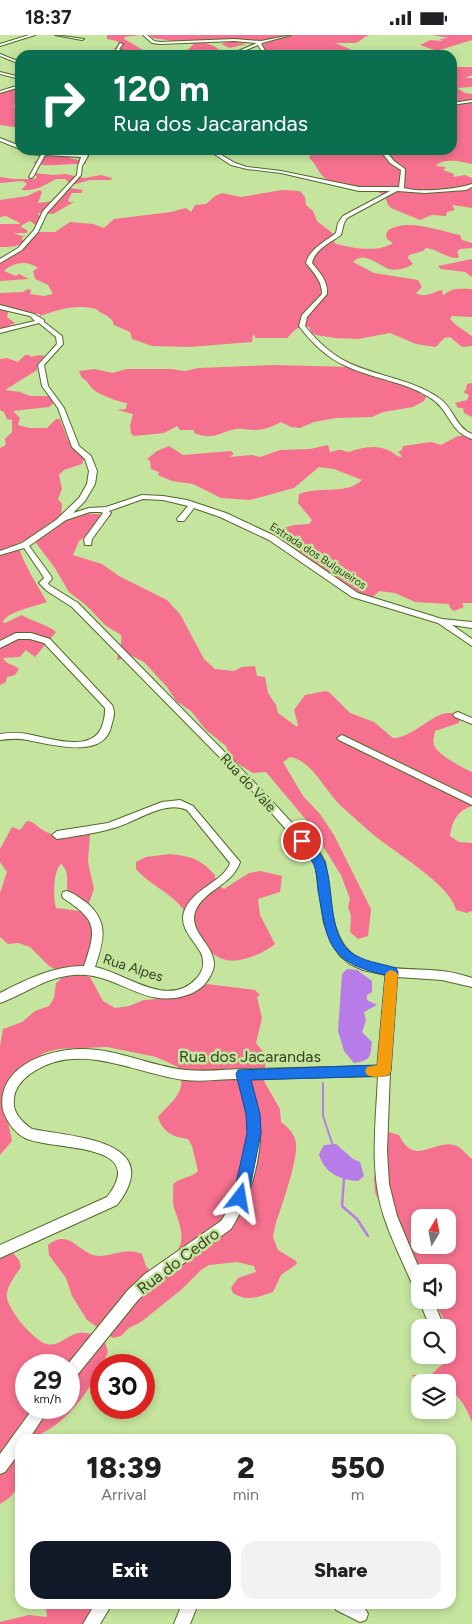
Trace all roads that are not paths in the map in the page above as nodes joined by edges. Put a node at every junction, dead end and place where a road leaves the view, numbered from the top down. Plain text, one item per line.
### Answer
1 (33, 35) edge
2 (57, 35) edge
3 (146, 35) edge
4 (289, 35) edge
5 (82, 39) dead end
6 (260, 43) junction
7 (121, 44) dead end
8 (0, 45) edge
9 (120, 50) edge
10 (243, 50) edge
11 (264, 50) edge
12 (0, 55) edge
13 (6, 57) junction
14 (0, 59) edge
15 (15, 61) edge
16 (0, 73) edge
17 (15, 77) edge
18 (15, 88) edge
19 (0, 92) edge
20 (472, 101) edge
21 (457, 103) edge
22 (0, 139) edge
23 (15, 146) edge
24 (43, 155) edge
25 (85, 155) edge
26 (219, 155) edge
27 (386, 155) edge
28 (31, 177) dead end
29 (472, 185) edge
30 (398, 189) junction
31 (0, 261) edge
32 (0, 307) edge
33 (42, 321) junction
34 (0, 331) edge
35 (472, 437) edge
36 (156, 497) junction
37 (82, 499) junction
38 (147, 502) dead end
39 (192, 505) junction
40 (89, 509) junction
41 (103, 509) junction
42 (181, 519) dead end
43 (61, 520) junction
44 (88, 543) dead end
45 (25, 545) junction
46 (0, 553) edge
47 (440, 621) junction
48 (472, 625) edge
49 (472, 643) edge
50 (0, 645) edge
51 (458, 715) dead end
52 (472, 721) edge
53 (0, 737) edge
54 (342, 738) dead end
55 (472, 802) edge
56 (57, 835) dead end
57 (67, 895) dead end
58 (88, 970) junction
59 (392, 972) junction
60 (472, 983) edge
61 (0, 998) edge
62 (384, 1071) junction
63 (243, 1074) junction
64 (0, 1251) edge
65 (411, 1265) edge
66 (80, 1360) edge
67 (34, 1419) edge
68 (24, 1434) edge
69 (15, 1446) edge
70 (0, 1467) edge
71 (101, 1609) edge
72 (188, 1609) edge
73 (351, 1609) edge
74 (360, 1614) dead end
75 (91, 1624) edge
76 (182, 1624) edge

1 - 8 street
2 - 5 street
3 - 6 street
4 - 6 street
6 - 10 street
6 - 11 street
7 - 9 street
12 - 13 street
13 - 14 street
13 - 15 street
16 - 17 street
18 - 19 street
20 - 21 street
22 - 23 street
24 - 28 street
25 - 31 street
26 - 30 street
27 - 30 street
29 - 30 street
30 - 35 street
32 - 33 street
33 - 34 street
33 - 37 street
36 - 38 street
36 - 39 street, Estrada dos Bulgueiros
36 - 41 street, Estrada dos Bulgueiros
37 - 40 street
37 - 43 street
39 - 42 street
39 - 47 street, Estrada dos Bulgueiros
40 - 41 street, Estrada dos Bulgueiros
40 - 43 street, Estrada dos Bulgueiros
41 - 44 street
43 - 45 street
45 - 46 street
45 - 59 street, Rua do Vale
47 - 48 street
47 - 49 street, Estrada dos Bulgueiros
50 - 53 street
51 - 52 street
54 - 55 street
56 - 58 street, Rua Alpes
57 - 58 street
58 - 61 street, Rua Alpes
59 - 60 street
59 - 62 street
62 - 63 street, Rua dos Jacarandas
62 - 65 street
63 - 64 street, Rua dos Jacarandas
63 - 66 street, Rua do Cedro
67 - 68 street
69 - 70 street
71 - 75 street
72 - 76 street
73 - 74 street

